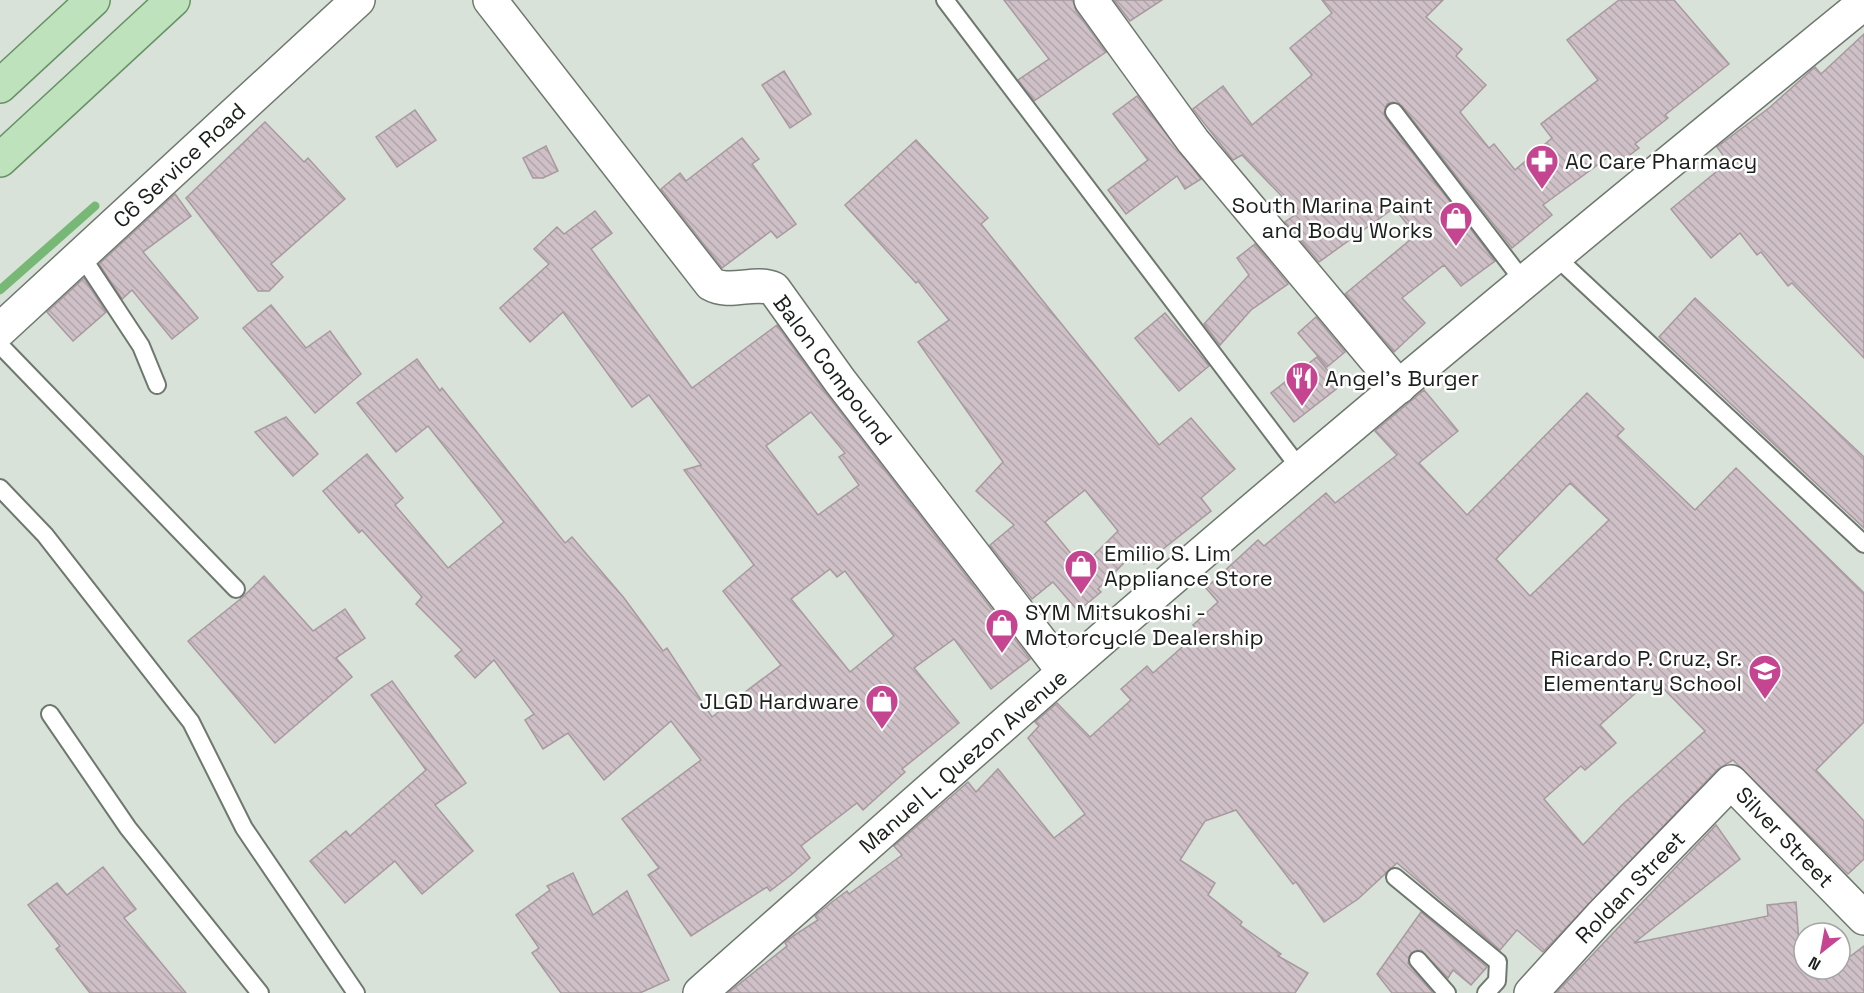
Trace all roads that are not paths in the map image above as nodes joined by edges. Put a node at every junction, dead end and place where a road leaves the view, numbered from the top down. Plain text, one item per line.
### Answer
1 (93, 0) edge
2 (173, 0) edge
3 (358, 0) edge
4 (490, 0) edge
5 (945, 0) edge
6 (1091, 0) edge
7 (1864, 3) edge
8 (0, 86) edge
9 (1394, 112) dead end
10 (0, 160) edge
11 (81, 255) junction
12 (1555, 256) junction
13 (1524, 282) junction
14 (0, 330) edge
15 (0, 345) edge
16 (157, 384) dead end
17 (1399, 387) junction
18 (1301, 470) junction
19 (0, 488) edge
20 (1864, 544) edge
21 (236, 589) dead end
22 (1064, 672) junction
23 (50, 714) dead end
24 (1731, 782) joint
25 (1395, 877) dead end
26 (1864, 918) edge
27 (1418, 960) dead end
28 (260, 993) edge
29 (356, 993) edge
30 (700, 993) edge
31 (1447, 993) edge
32 (1486, 993) edge
33 (1531, 993) edge

1 - 8 main road
2 - 10 main road
3 - 11 street, C6 Service Road
4 - 22 street, Balon Compound
5 - 18 lane
6 - 17 street
7 - 12 street, Manuel L. Quezon Avenue
9 - 13 lane
11 - 14 street, C6 Service Road
11 - 16 lane
12 - 13 street, Manuel L. Quezon Avenue
12 - 20 lane
13 - 17 street, Manuel L. Quezon Avenue
15 - 21 lane
17 - 18 street, Manuel L. Quezon Avenue
18 - 22 street, Manuel L. Quezon Avenue
19 - 29 lane
22 - 30 street, Manuel L. Quezon Avenue
23 - 28 lane
24 - 26 street, Silver Street
24 - 33 street, Roldan Street
25 - 32 lane
27 - 31 lane

